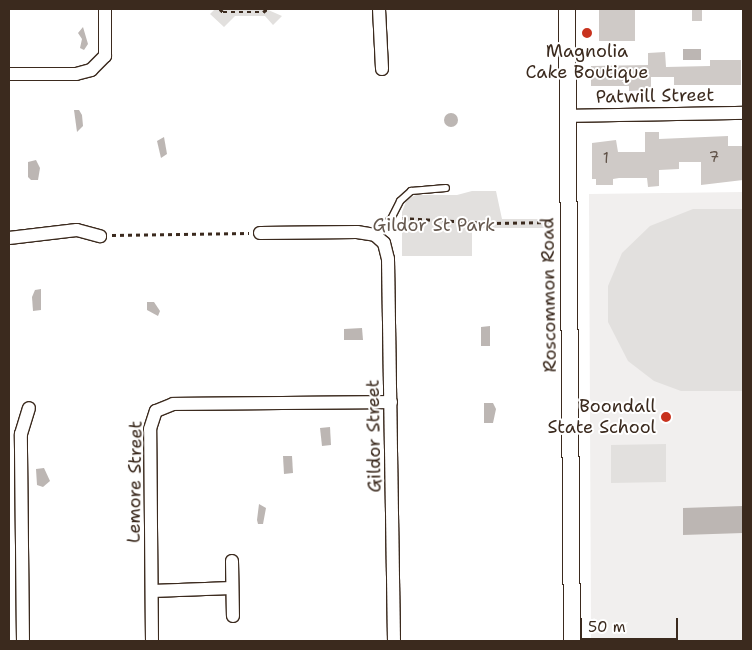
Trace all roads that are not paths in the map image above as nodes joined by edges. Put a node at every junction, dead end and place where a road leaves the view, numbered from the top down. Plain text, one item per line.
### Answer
1 (105, 9) edge
2 (380, 9) edge
3 (566, 9) edge
4 (382, 69) dead end
5 (9, 74) edge
6 (743, 112) edge
7 (567, 116) junction
8 (446, 188) dead end
9 (378, 231) junction
10 (260, 233) road end
11 (100, 236) road end
12 (9, 238) edge
13 (391, 402) junction
14 (29, 408) dead end
15 (232, 561) dead end
16 (232, 588) junction
17 (152, 591) junction
18 (233, 616) dead end
19 (23, 641) edge
20 (152, 641) edge
21 (394, 641) edge
22 (572, 641) edge

1 - 5 street
2 - 4 street
3 - 7 street, Roscommon Road
6 - 7 street, Patwill Street
7 - 22 street, Roscommon Road
8 - 9 lane
9 - 10 street
9 - 13 street, Gildor Street
11 - 12 street
13 - 17 street, Lemore Street
13 - 21 street, Gildor Street
14 - 19 street
15 - 16 street
16 - 17 street
16 - 18 street
17 - 20 street, Lemore Street

